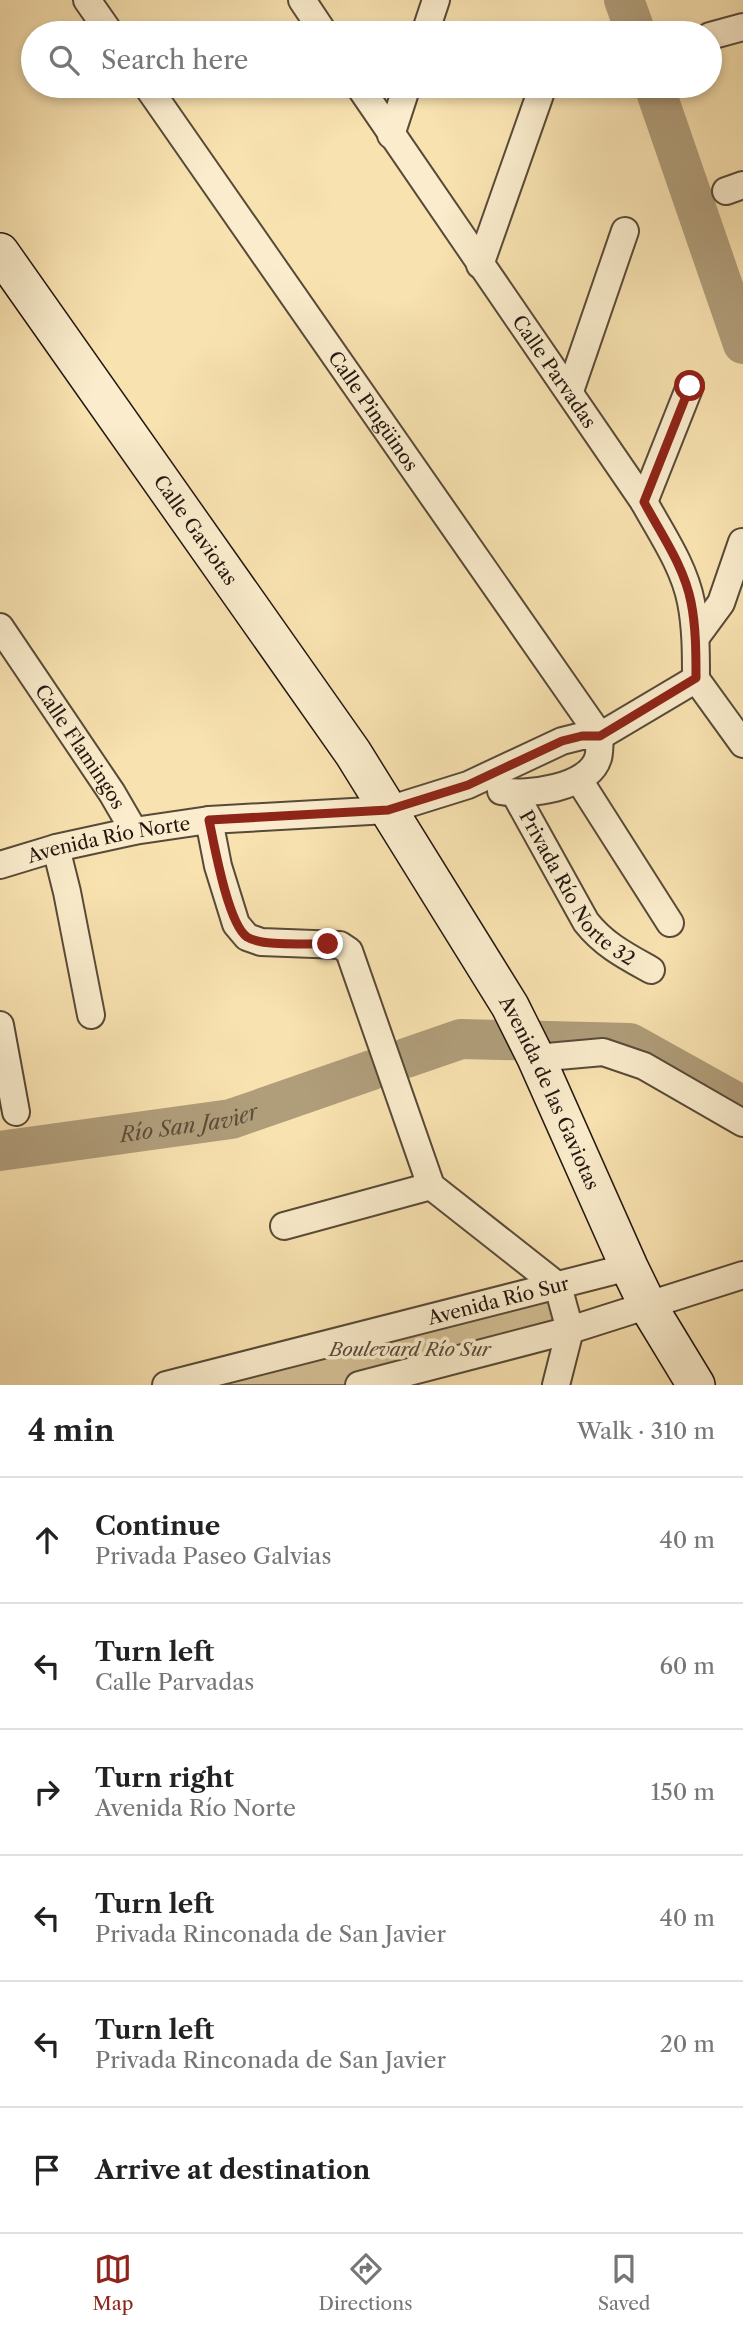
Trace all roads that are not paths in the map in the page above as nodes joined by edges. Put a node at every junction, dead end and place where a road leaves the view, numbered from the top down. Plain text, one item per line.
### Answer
1 (87, 0) edge
2 (302, 0) edge
3 (436, 0) edge
4 (102, 21) edge
5 (316, 21) edge
6 (429, 21) edge
7 (743, 27) edge
8 (722, 33) edge
9 (155, 98) edge
10 (367, 98) edge
11 (403, 98) edge
12 (539, 98) edge
13 (391, 135) junction
14 (625, 232) dead end
15 (0, 252) edge
16 (480, 265) junction
17 (690, 386) dead end
18 (570, 391) junction
19 (644, 502) junction
20 (742, 542) edge
21 (0, 627) edge
22 (696, 637) junction
23 (696, 678) junction
24 (600, 736) junction
25 (743, 744) edge
26 (579, 780) junction
27 (468, 785) junction
28 (515, 794) junction
29 (388, 810) junction
30 (209, 820) junction
31 (134, 831) junction
32 (56, 848) junction
33 (0, 865) edge
34 (670, 923) dead end
35 (651, 970) dead end
36 (91, 1015) dead end
37 (0, 1025) edge
38 (533, 1053) junction
39 (16, 1111) dead end
40 (743, 1123) edge
41 (431, 1186) junction
42 (284, 1226) dead end
43 (628, 1267) junction
44 (743, 1275) edge
45 (558, 1286) junction
46 (648, 1306) junction
47 (570, 1330) junction
48 (166, 1385) edge
49 (359, 1385) edge
50 (556, 1385) edge
51 (696, 1385) edge

1 - 4 street
2 - 5 street
3 - 6 street
7 - 8 street
9 - 24 street, Calle Pingüinos
10 - 13 street, Calle Parvadas
11 - 13 street
12 - 16 street
13 - 16 street, Calle Parvadas
14 - 18 street
15 - 29 street, Calle Gaviotas
16 - 18 street, Calle Parvadas
17 - 19 street
18 - 19 street, Calle Parvadas
19 - 22 street, Calle Parvadas
20 - 22 street
21 - 31 street, Calle Flamingos
22 - 23 street, Calle Parvadas
23 - 24 street, Avenida Río Norte
23 - 25 street
24 - 26 street
24 - 27 street, Avenida Río Norte
26 - 28 street, Avenida Río Norte
26 - 34 street
27 - 28 street, Avenida Río Norte
27 - 29 street, Avenida Río Norte
28 - 35 street, Privada Río Norte 32
29 - 30 street, Avenida Río Norte
29 - 38 street, Avenida de las Gaviotas
30 - 31 street, Avenida Río Norte
30 - 41 street
31 - 32 street, Avenida Río Norte
32 - 33 street, Avenida Río Norte
32 - 36 street
37 - 39 street
38 - 40 street
38 - 43 street, Avenida de las Gaviotas
41 - 42 street
41 - 45 street
43 - 45 street, Avenida Río Sur
43 - 46 street, Avenida de las Gaviotas
44 - 46 street
45 - 47 street
45 - 48 street, Avenida Río Sur
46 - 47 street
46 - 51 street, Avenida de las Gaviotas
47 - 49 street
47 - 50 street

